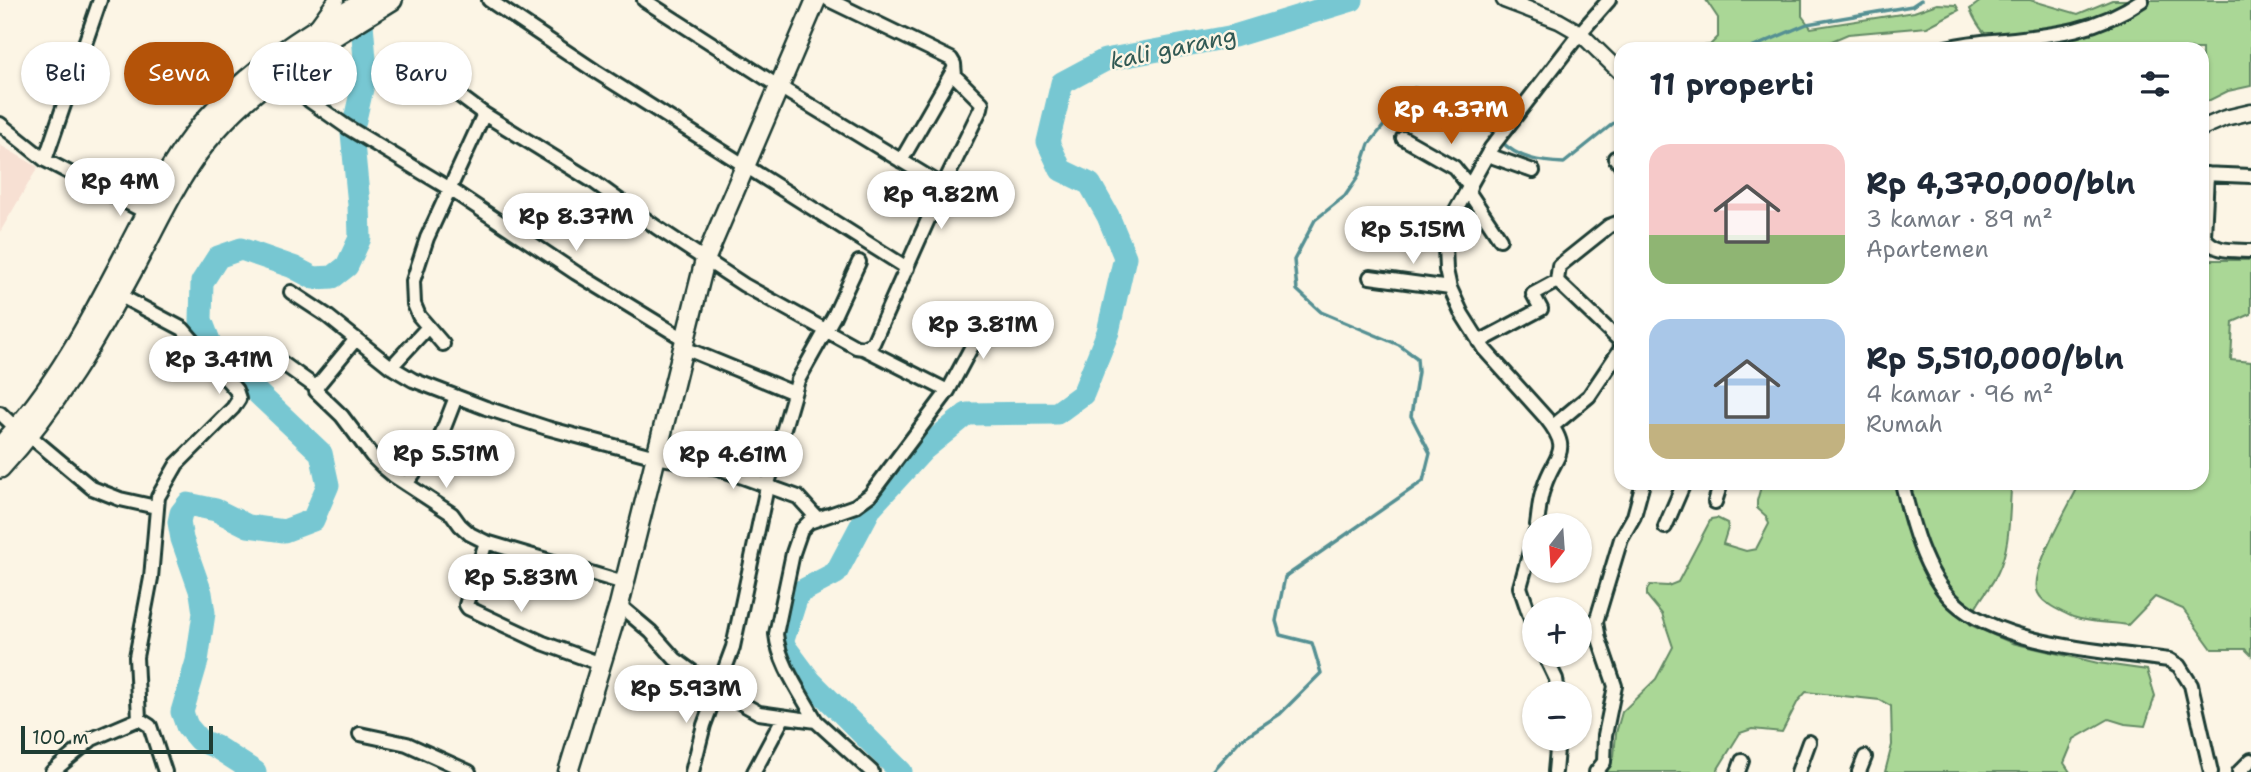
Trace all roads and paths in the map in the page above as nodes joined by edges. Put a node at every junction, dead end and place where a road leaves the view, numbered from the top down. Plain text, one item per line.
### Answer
1 (100, 0) edge
2 (336, 0) edge
3 (392, 0) edge
4 (489, 0) edge
5 (644, 0) edge
6 (816, 0) edge
7 (829, 0) edge
8 (1504, 0) edge
9 (1609, 0) edge
10 (2142, 0) edge
11 (362, 3) edge
12 (315, 30) junction
13 (1580, 33) junction
14 (326, 42) edge
15 (1983, 42) edge
16 (1614, 66) edge
17 (954, 69) junction
18 (778, 86) junction
19 (248, 100) edge
20 (317, 105) edge
21 (472, 105) edge
22 (2251, 112) edge
23 (484, 114) junction
24 (0, 124) edge
25 (2209, 125) edge
26 (1404, 138) dead end
27 (1489, 151) junction
28 (45, 160) junction
29 (901, 161) junction
30 (745, 166) junction
31 (1533, 171) dead end
32 (2209, 174) edge
33 (2251, 176) edge
34 (943, 186) junction
35 (450, 189) junction
36 (1469, 189) junction
37 (147, 213) junction
38 (1614, 224) edge
39 (1500, 239) dead end
40 (2209, 245) edge
41 (2251, 251) edge
42 (705, 261) junction
43 (859, 262) dead end
44 (907, 268) junction
45 (1370, 277) dead end
46 (1557, 281) junction
47 (1450, 288) junction
48 (291, 292) dead end
49 (119, 295) junction
50 (988, 316) dead end
51 (427, 328) junction
52 (825, 331) junction
53 (1614, 335) edge
54 (356, 339) junction
55 (1479, 342) junction
56 (683, 343) junction
57 (443, 344) dead end
58 (863, 348) junction
59 (1614, 359) edge
60 (391, 367) junction
61 (224, 376) junction
62 (317, 388) junction
63 (948, 391) junction
64 (794, 393) junction
65 (456, 397) junction
66 (0, 413) edge
67 (1553, 426) junction
68 (24, 433) junction
69 (0, 447) edge
70 (656, 457) junction
71 (0, 468) edge
72 (406, 484) junction
73 (767, 487) junction
74 (1641, 490) edge
75 (1681, 490) edge
76 (1719, 490) edge
77 (1904, 490) edge
78 (1715, 502) dead end
79 (156, 507) junction
80 (1538, 513) edge
81 (817, 518) junction
82 (1665, 527) dead end
83 (486, 542) junction
84 (1522, 580) edge
85 (624, 583) junction
86 (1523, 597) edge
87 (619, 605) junction
88 (601, 664) junction
89 (716, 689) junction
90 (783, 718) junction
91 (139, 719) junction
92 (816, 721) junction
93 (360, 734) dead end
94 (1809, 743) dead end
95 (1557, 751) edge
96 (1865, 757) dead end
97 (2251, 760) edge
98 (571, 771) edge
99 (52, 772) edge
100 (165, 772) edge
101 (470, 772) edge
102 (692, 772) edge
103 (754, 772) edge
104 (872, 772) edge
105 (1555, 772) edge
106 (1595, 772) edge
107 (1798, 772) edge
108 (1859, 772) edge
109 (2211, 772) edge
110 (2239, 772) edge

1 - 28 street
2 - 12 street
3 - 14 highway
4 - 30 street
5 - 18 street
6 - 18 main road
7 - 17 street
8 - 13 street
9 - 13 street
10 - 15 street
11 - 12 highway
12 - 37 highway
13 - 16 street
13 - 27 street
17 - 29 street
17 - 34 street
18 - 29 street
18 - 30 main road
19 - 49 highway
20 - 35 street
21 - 23 street
22 - 25 street
23 - 35 street
23 - 42 street
24 - 28 street
26 - 36 street
27 - 31 street
27 - 36 street
28 - 37 street
29 - 34 street
30 - 42 main road
30 - 44 street
32 - 33 street
34 - 44 street
35 - 51 street
35 - 56 street
36 - 39 street
36 - 47 street
37 - 68 highway
38 - 46 street
40 - 41 street
42 - 52 street
42 - 56 main road
43 - 52 street
44 - 58 street
45 - 47 street
46 - 53 street
46 - 55 street
47 - 55 street
48 - 54 street
49 - 61 street
49 - 68 highway
50 - 63 street
51 - 57 street
51 - 60 street
52 - 58 street
52 - 64 street
54 - 60 street
54 - 62 street
55 - 67 street
56 - 64 street
56 - 70 main road
58 - 63 street
59 - 67 street
60 - 65 street
61 - 62 street
61 - 79 street
62 - 72 street
63 - 81 street
64 - 73 street
65 - 70 street
65 - 72 street
66 - 68 street
67 - 80 street
68 - 69 highway
68 - 71 highway
68 - 79 street
70 - 73 street
70 - 85 main road
72 - 83 street
73 - 81 street
73 - 89 street
74 - 106 street
75 - 82 street
76 - 78 street
77 - 109 street
79 - 91 street
81 - 92 street
83 - 85 street
83 - 88 street
84 - 86 street
85 - 87 main road
87 - 88 main road
87 - 89 street
88 - 98 main road
89 - 90 street
89 - 102 street
90 - 92 street
90 - 103 street
91 - 99 street
91 - 100 street
92 - 104 street
93 - 101 street
94 - 107 street
95 - 105 street
96 - 108 street
97 - 110 street

